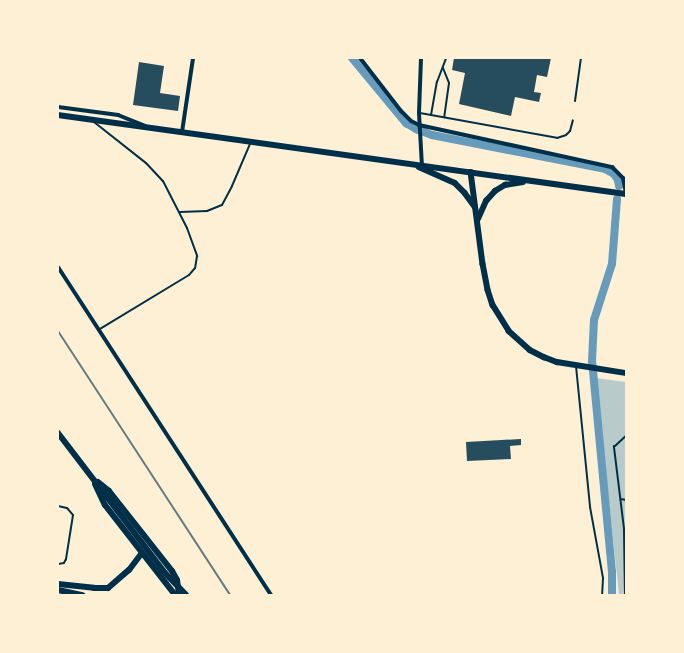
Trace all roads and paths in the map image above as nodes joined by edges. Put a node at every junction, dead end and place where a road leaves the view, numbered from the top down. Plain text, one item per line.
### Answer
1 (193, 58) edge
2 (360, 58) edge
3 (422, 58) edge
4 (446, 58) edge
5 (581, 58) edge
6 (443, 67) junction
7 (575, 101) dead end
8 (58, 107) edge
9 (419, 113) junction
10 (58, 115) edge
11 (431, 115) junction
12 (444, 118) junction
13 (91, 120) junction
14 (573, 120) dead end
15 (419, 125) junction
16 (148, 128) junction
17 (182, 132) junction
18 (250, 142) junction
19 (411, 164) junction
20 (422, 166) junction
21 (471, 172) junction
22 (530, 181) junction
23 (626, 194) edge
24 (476, 209) junction
25 (180, 212) junction
26 (477, 221) junction
27 (58, 267) edge
28 (98, 330) junction
29 (576, 365) junction
30 (626, 372) edge
31 (58, 433) edge
32 (626, 436) edge
33 (93, 479) junction
34 (621, 499) junction
35 (626, 500) edge
36 (58, 506) edge
37 (626, 527) edge
38 (624, 529) junction
39 (142, 553) junction
40 (58, 564) edge
41 (58, 584) edge
42 (626, 584) edge
43 (58, 590) edge
44 (82, 595) edge
45 (175, 595) edge
46 (179, 595) edge
47 (186, 595) edge
48 (271, 595) edge
49 (602, 595) edge
50 (625, 595) edge

1 - 17 street
2 - 15 street
3 - 9 street
4 - 6 lane
5 - 7 lane
6 - 11 lane
6 - 12 lane
8 - 16 street
9 - 11 lane
9 - 15 street
10 - 13 main road
11 - 12 lane
12 - 14 lane
13 - 16 main road
13 - 25 lane
15 - 20 street
15 - 23 street
16 - 17 main road
17 - 18 main road
18 - 19 main road
18 - 25 lane
19 - 20 main road
19 - 24 main road
20 - 21 main road
21 - 22 main road
21 - 24 main road
22 - 23 main road
22 - 26 main road
24 - 26 main road
25 - 28 lane
26 - 29 main road
27 - 28 street
28 - 48 street
29 - 30 main road
29 - 49 lane
31 - 33 main road
32 - 34 path
33 - 39 main road
33 - 46 main road
33 - 47 main road
34 - 35 path
34 - 38 path
36 - 40 lane
37 - 38 path
38 - 42 path
39 - 41 main road
39 - 45 main road
42 - 50 path
43 - 44 main road

